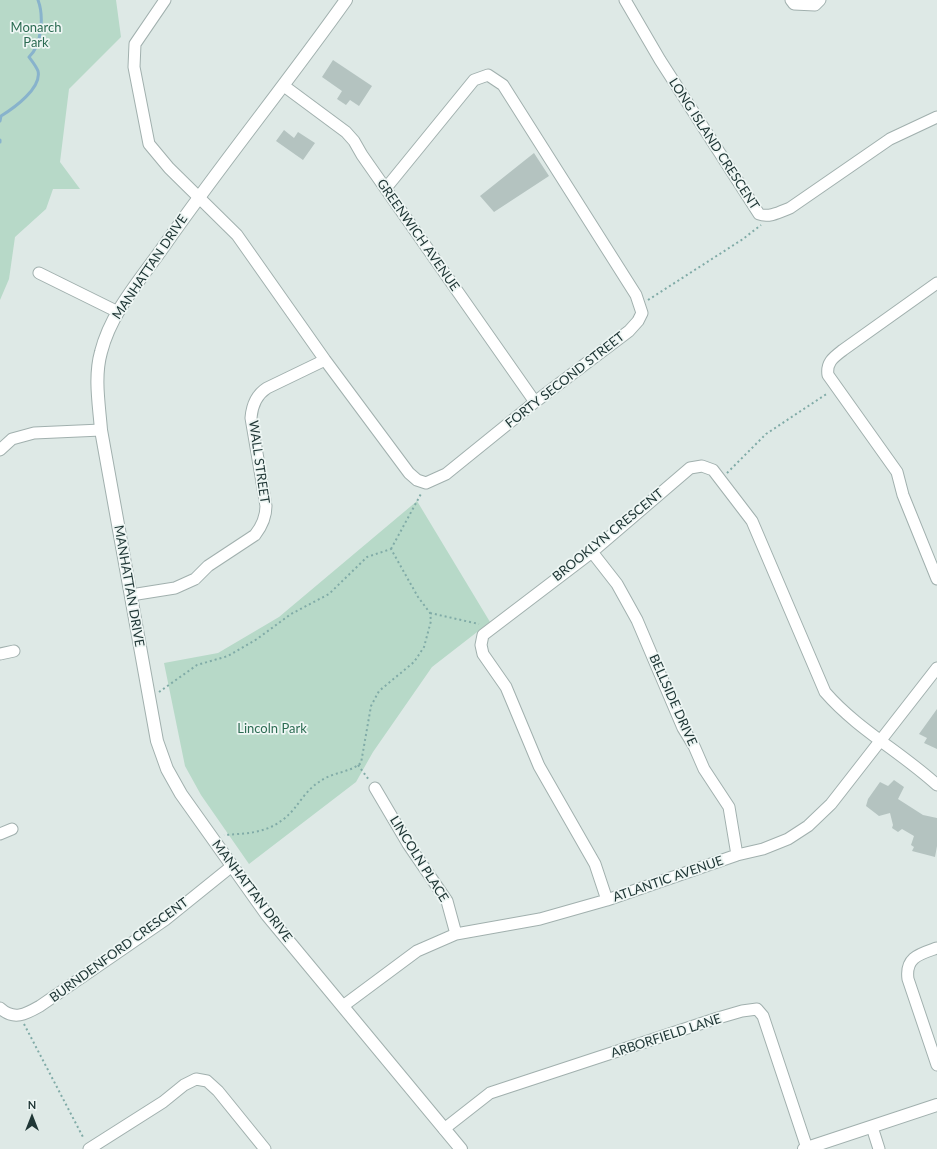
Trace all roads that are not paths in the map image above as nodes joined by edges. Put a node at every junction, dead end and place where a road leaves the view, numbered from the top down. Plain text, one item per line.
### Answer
1 (165, 0) edge
2 (346, 0) edge
3 (624, 0) edge
4 (791, 0) edge
5 (820, 0) edge
6 (284, 86) junction
7 (937, 117) edge
8 (386, 188) junction
9 (199, 196) junction
10 (39, 273) dead end
11 (937, 283) edge
12 (118, 312) junction
13 (325, 360) junction
14 (535, 402) junction
15 (101, 430) junction
16 (0, 450) edge
17 (592, 552) junction
18 (937, 579) edge
19 (131, 595) junction
20 (14, 651) dead end
21 (0, 654) edge
22 (937, 668) edge
23 (880, 742) junction
24 (937, 785) edge
25 (375, 788) road end
26 (12, 829) dead end
27 (0, 834) edge
28 (737, 855) junction
29 (232, 866) junction
30 (607, 900) junction
31 (456, 934) junction
32 (937, 948) edge
33 (343, 1006) junction
34 (0, 1008) edge
35 (937, 1065) edge
36 (937, 1105) edge
37 (872, 1127) junction
38 (444, 1129) junction
39 (87, 1146) edge
40 (806, 1148) edge
41 (265, 1149) edge
42 (461, 1149) edge
43 (879, 1149) edge

1 - 9 street
2 - 6 street, MANHATTAN DRIVE
3 - 7 street, LONG ISLAND CRESCENT
4 - 5 street
6 - 8 street, GREENWICH AVENUE
6 - 9 street, MANHATTAN DRIVE
8 - 14 street, GREENWICH AVENUE
8 - 14 street, FORTY SECOND STREET
9 - 12 street, MANHATTAN DRIVE
9 - 13 street
10 - 12 street
11 - 18 street
12 - 15 street, MANHATTAN DRIVE
13 - 14 street, FORTY SECOND STREET
13 - 19 street, WALL STREET
15 - 16 street
15 - 19 street, MANHATTAN DRIVE
17 - 23 street, BROOKLYN CRESCENT
17 - 28 street, BELLSIDE DRIVE
17 - 30 street, BROOKLYN CRESCENT
19 - 29 street, MANHATTAN DRIVE
20 - 21 street
22 - 23 street, ATLANTIC AVENUE
23 - 24 street, BROOKLYN CRESCENT
23 - 28 street, ATLANTIC AVENUE
25 - 31 street, LINCOLN PLACE
26 - 27 street
28 - 30 street, ATLANTIC AVENUE
29 - 33 street, MANHATTAN DRIVE
29 - 34 street, BURNDENFORD CRESCENT
30 - 31 street, ATLANTIC AVENUE
31 - 33 street, ATLANTIC AVENUE
32 - 35 street
33 - 38 street, MANHATTAN DRIVE
36 - 37 street
37 - 40 street
37 - 43 street
38 - 40 street, ARBORFIELD LANE
38 - 42 street, MANHATTAN DRIVE
39 - 41 street

